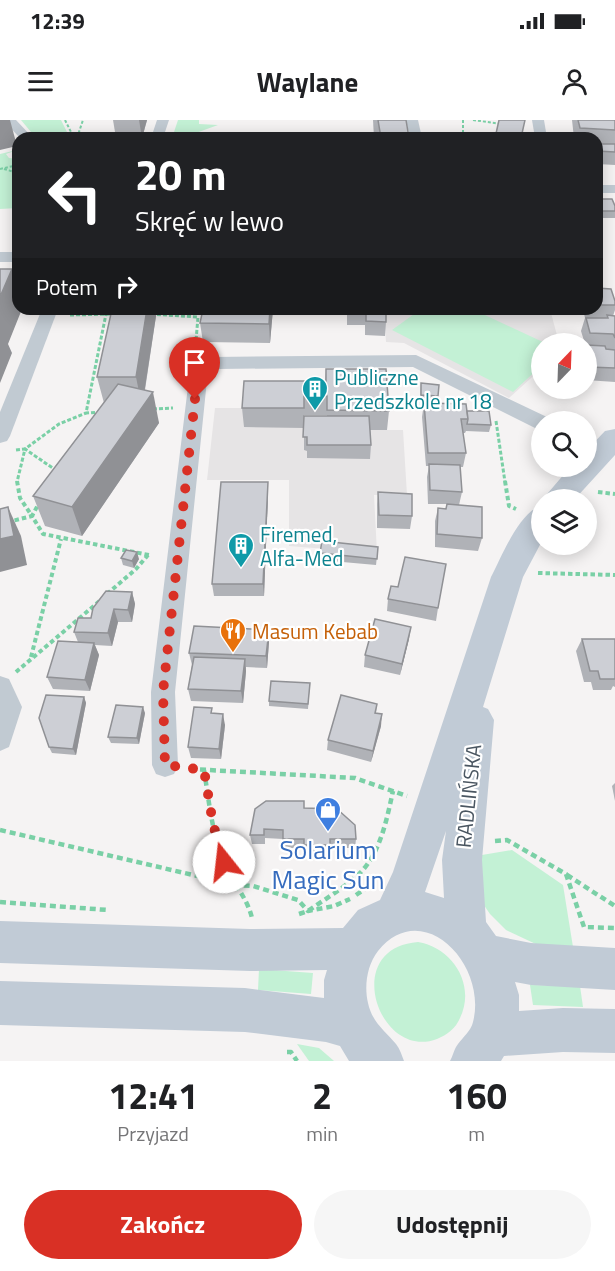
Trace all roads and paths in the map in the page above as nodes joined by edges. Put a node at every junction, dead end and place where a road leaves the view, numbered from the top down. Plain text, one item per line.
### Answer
1 (9, 120) edge
2 (473, 120) edge
3 (503, 124) edge
4 (21, 132) edge
5 (48, 315) edge
6 (106, 315) edge
7 (188, 315) edge
8 (198, 317) joint
9 (195, 353) dead end
10 (176, 408) dead end
11 (153, 409) edge
12 (86, 413) junction
13 (496, 414) dead end
14 (531, 418) edge
15 (100, 420) edge
16 (0, 436) edge
17 (601, 445) edge
18 (24, 449) junction
19 (60, 473) edge
20 (564, 489) edge
21 (613, 493) dead end
22 (615, 500) edge
23 (40, 501) edge
24 (531, 510) edge
25 (32, 516) junction
26 (0, 524) edge
27 (531, 536) edge
28 (61, 539) junction
29 (148, 555) junction
30 (180, 556) junction
31 (529, 573) dead end
32 (615, 575) edge
33 (31, 659) junction
34 (481, 663) junction
35 (4, 683) edge
36 (0, 739) edge
37 (165, 765) joint
38 (204, 770) junction
39 (0, 830) edge
40 (464, 840) junction
41 (566, 874) junction
42 (236, 885) junction
43 (386, 897) junction
44 (615, 906) edge
45 (250, 909) dead end
46 (308, 911) junction
47 (615, 928) edge
48 (0, 942) edge
49 (476, 942) junction
50 (353, 949) junction
51 (615, 969) edge
52 (0, 1003) edge
53 (615, 1031) edge
54 (482, 1048) edge
55 (371, 1052) edge

1 - 4 street
2 - 3 path
5 - 16 street
6 - 12 path
7 - 8 path
8 - 9 path
10 - 11 path
12 - 15 path
12 - 18 path
13 - 24 path
14 - 30 street
17 - 20 main road, RADLIŃSKA
18 - 19 path
18 - 25 path
21 - 22 path
23 - 25 path
25 - 26 path
25 - 28 path
27 - 34 main road, RADLIŃSKA
28 - 29 path
28 - 33 path
29 - 30 path
29 - 33 path
30 - 37 street
31 - 32 path
33 - 35 path
34 - 40 main road, RADLIŃSKA
34 - 43 main road, RADLIŃSKA
35 - 36 street
37 - 38 path
38 - 42 path
38 - 46 path
39 - 42 path
40 - 41 path
40 - 49 main road, RADLIŃSKA
41 - 44 path
41 - 47 path
42 - 45 path
42 - 46 path
43 - 46 path
43 - 49 main road
43 - 50 main road
48 - 50 main road
49 - 51 main road
49 - 54 main road, RADLIŃSKA
50 - 55 main road
52 - 55 main road
53 - 54 main road

